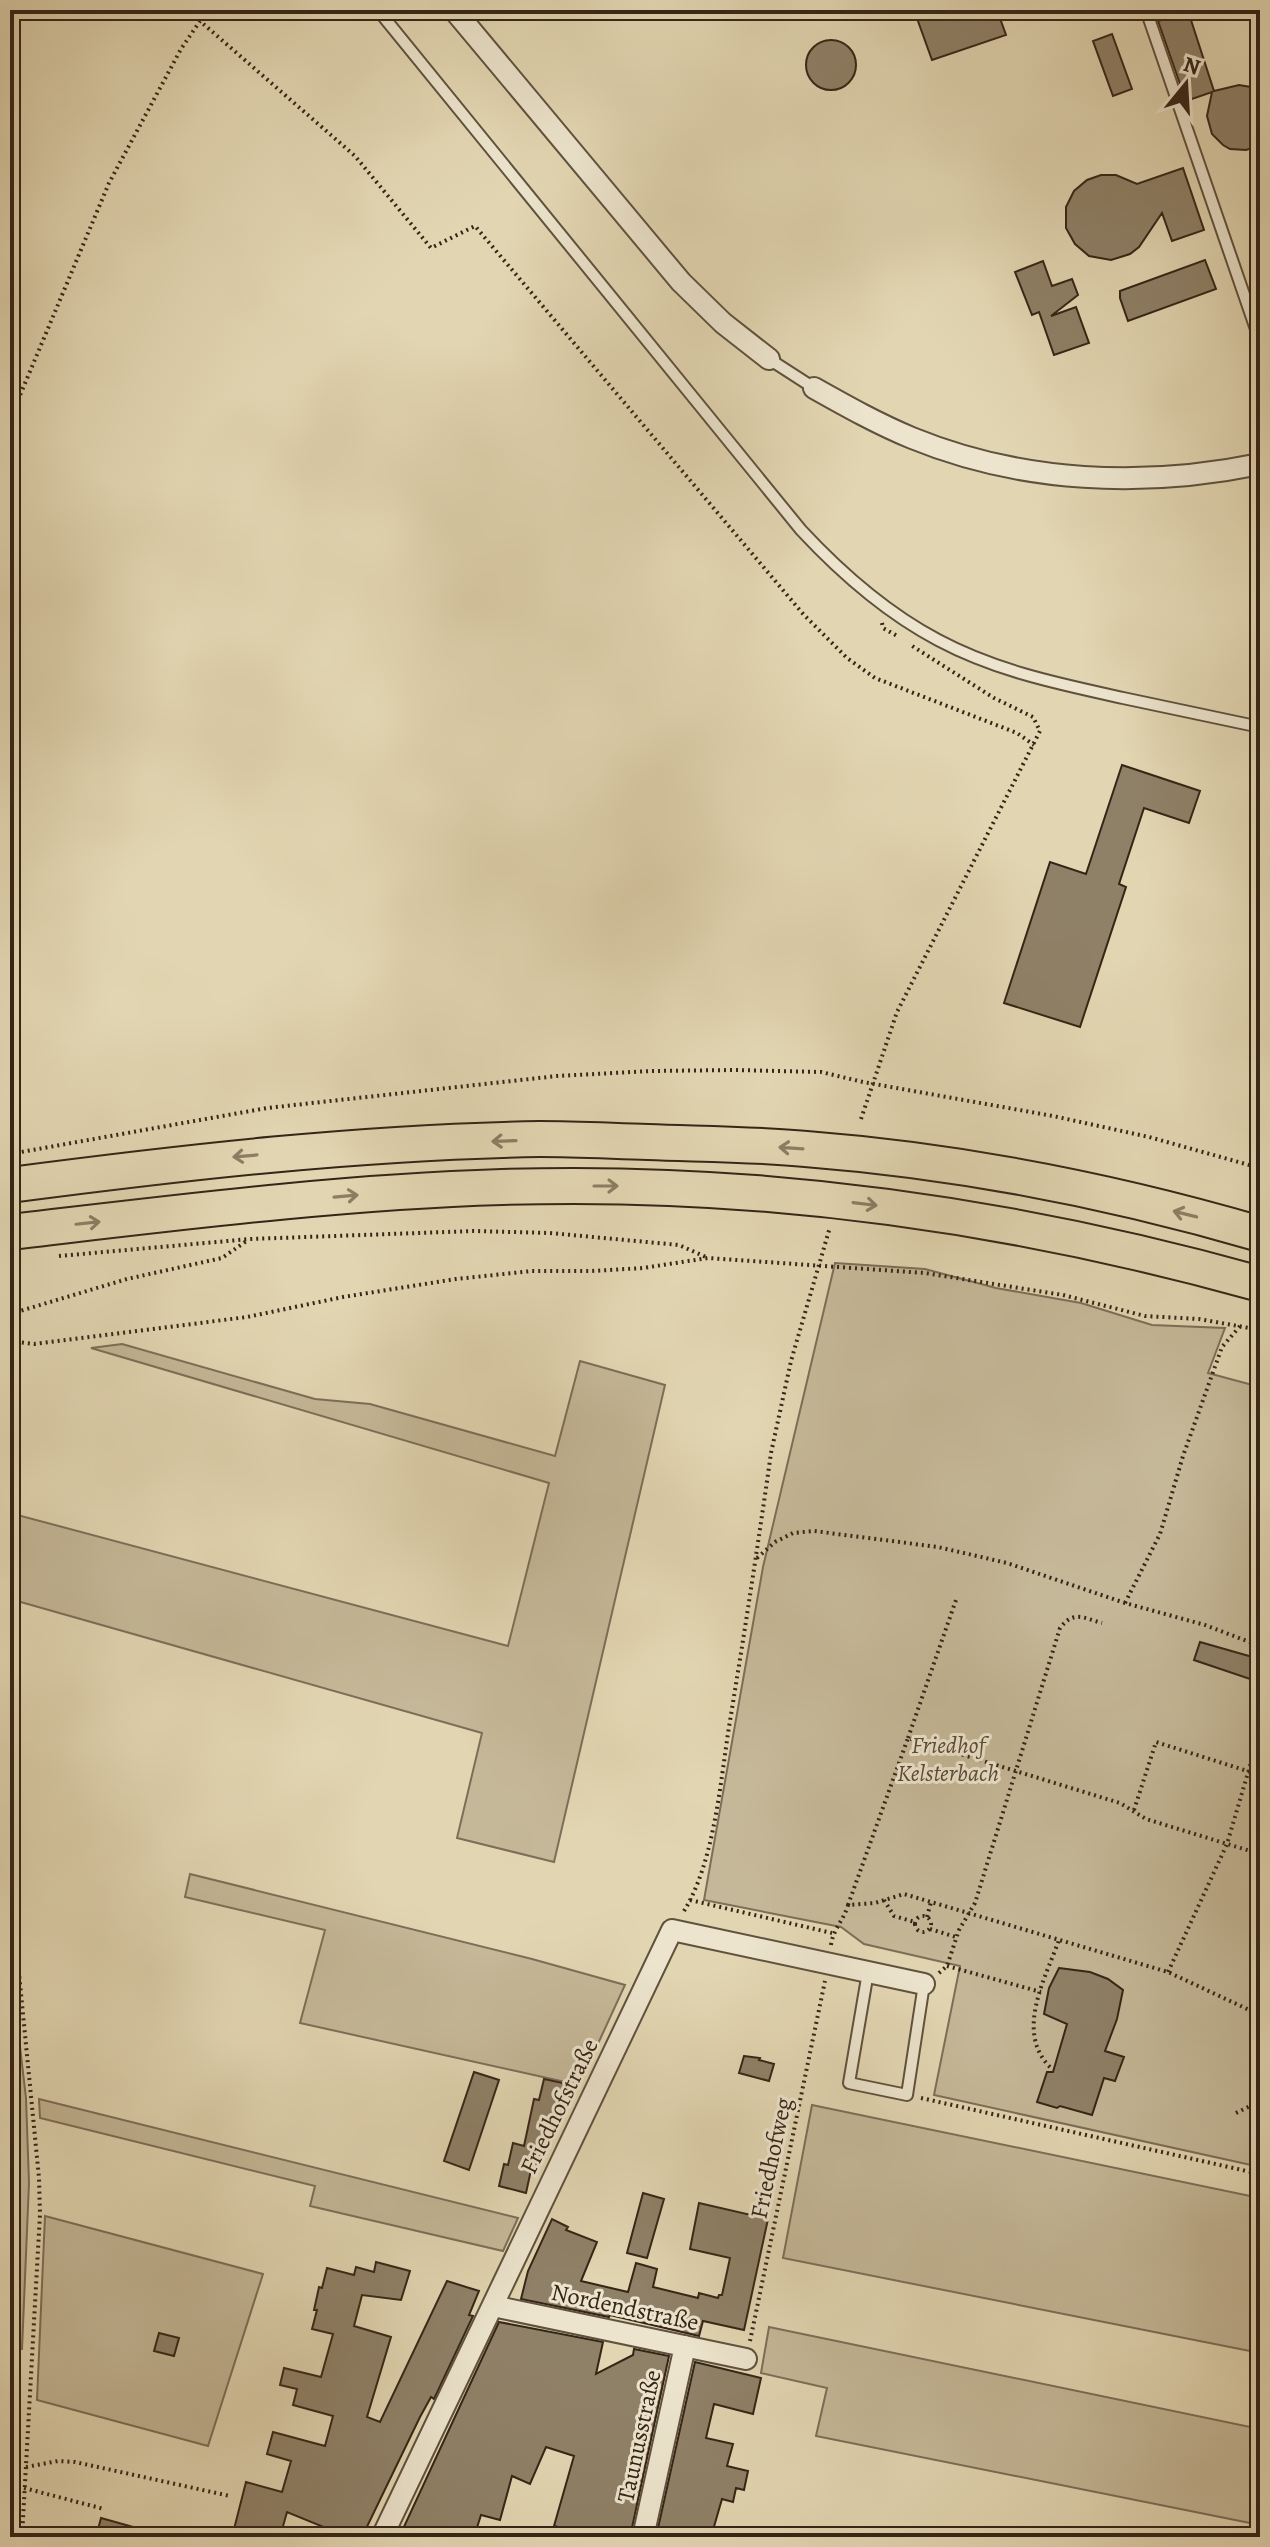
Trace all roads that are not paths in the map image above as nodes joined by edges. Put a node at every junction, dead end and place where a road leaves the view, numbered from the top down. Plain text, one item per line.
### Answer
1 (378, 10) edge
2 (1146, 10) edge
3 (457, 14) edge
4 (1260, 341) edge
5 (769, 359) joint
6 (814, 388) joint
7 (1260, 464) edge
8 (1260, 727) edge
9 (11, 1169) edge
10 (10, 1232) edge
11 (1260, 1234) edge
12 (1260, 1284) edge
13 (868, 1972) junction
14 (924, 1984) joint
15 (493, 2306) junction
16 (685, 2346) junction
17 (746, 2359) road end
18 (382, 2537) edge
19 (643, 2537) edge

1 - 8 lane
2 - 4 lane
3 - 5 street
5 - 6 lane
6 - 7 street
11 -> 9 highway
10 -> 12 highway
13 - 14 street
13 - 14 lane
13 - 15 street, Friedhofstraße
15 - 16 street, Nordendstraße
15 - 18 street, Friedhofstraße
16 - 17 street, Nordendstraße
16 - 19 street, Taunusstraße

